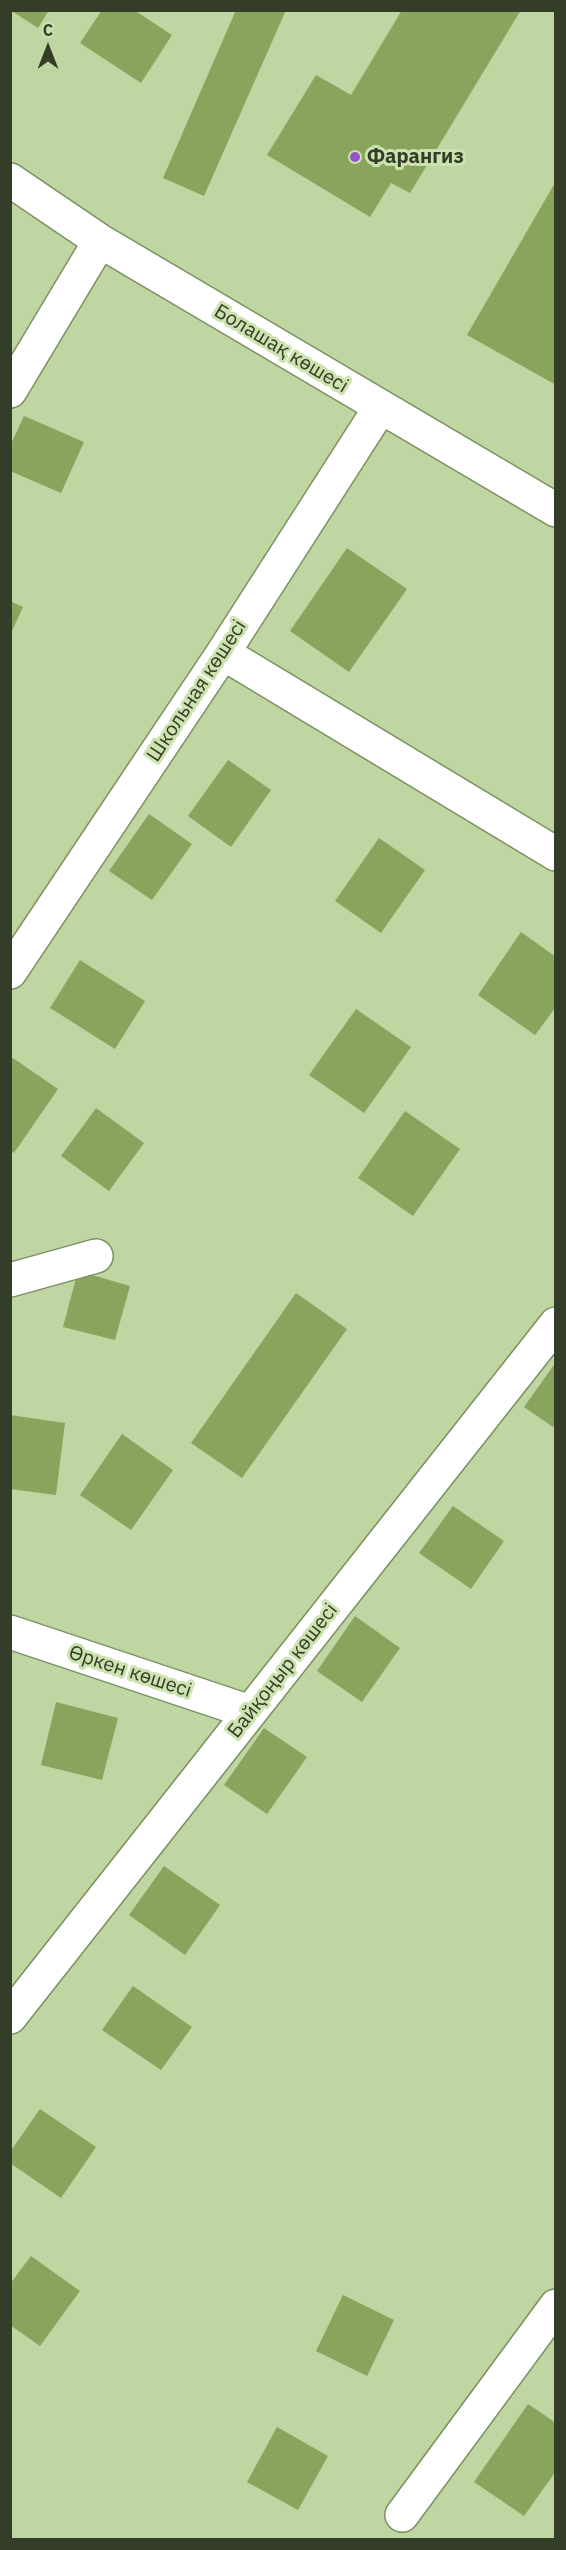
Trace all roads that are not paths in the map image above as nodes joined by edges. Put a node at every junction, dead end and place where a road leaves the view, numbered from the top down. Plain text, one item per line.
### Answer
1 (10, 180) edge
2 (100, 241) junction
3 (10, 391) edge
4 (380, 408) junction
5 (555, 510) edge
6 (223, 653) junction
7 (555, 854) edge
8 (10, 972) edge
9 (96, 1256) dead end
10 (10, 1280) edge
11 (555, 1324) edge
12 (10, 1632) edge
13 (250, 1712) junction
14 (10, 2017) edge
15 (555, 2306) edge
16 (402, 2515) dead end

1 - 2 street, Болашақ көшесі
2 - 3 street
2 - 4 street, Болашақ көшесі
4 - 5 street, Болашақ көшесі
4 - 6 street, Школьная көшесі
6 - 7 street
6 - 8 street, Школьная көшесі
9 - 10 street
11 - 13 street, Байқоңыр көшесі
12 - 13 street, Өркен көшесі
13 - 14 street, Байқоңыр көшесі
15 - 16 street

